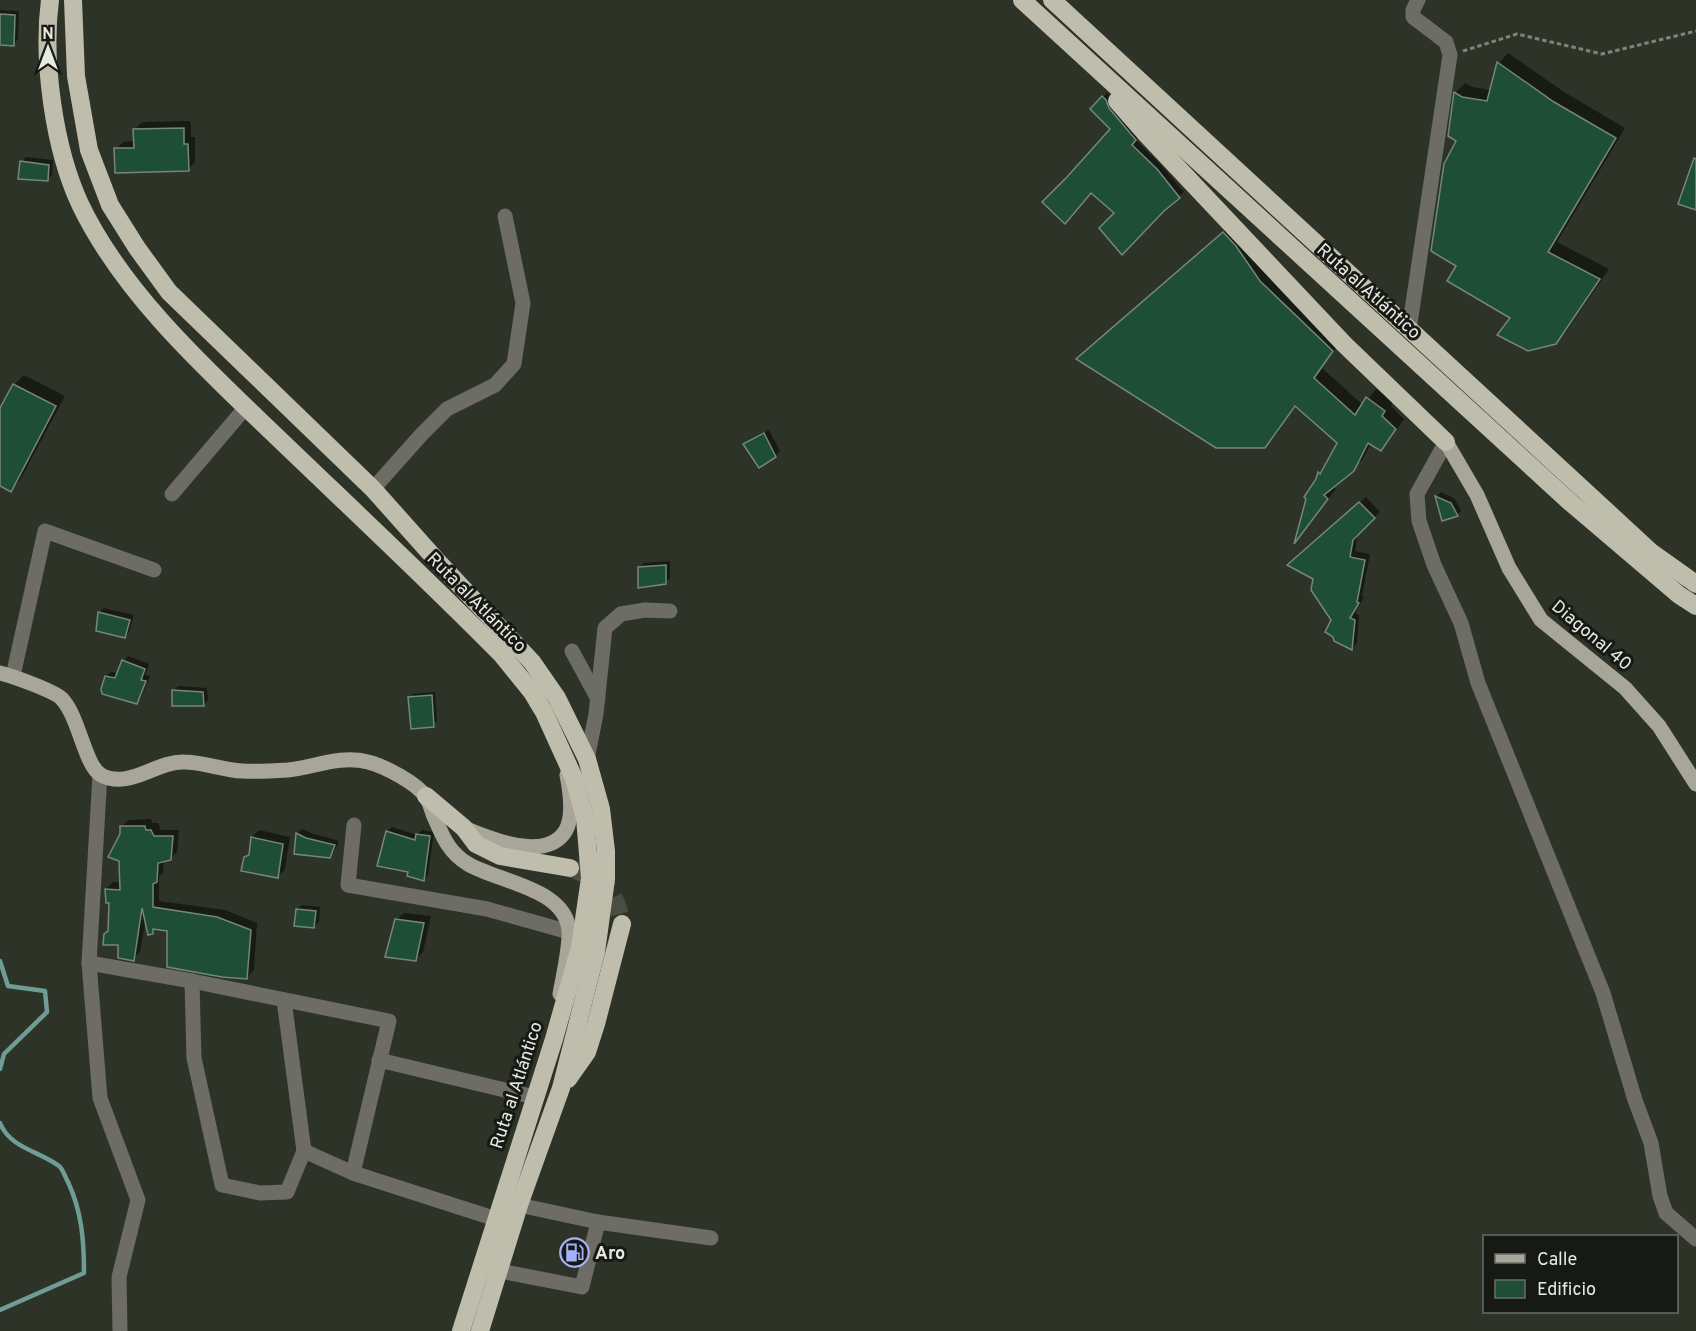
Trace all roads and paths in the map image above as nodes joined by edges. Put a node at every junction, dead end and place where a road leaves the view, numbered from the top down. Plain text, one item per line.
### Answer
1 (50, 0) edge
2 (73, 0) edge
3 (1022, 0) edge
4 (1052, 0) edge
5 (1418, 0) edge
6 (1696, 31) edge
7 (1065, 40) junction
8 (1450, 55) junction
9 (505, 216) dead end
10 (1408, 330) junction
11 (246, 407) junction
12 (1446, 442) junction
13 (373, 489) junction
14 (172, 494) dead end
15 (154, 570) dead end
16 (1696, 584) edge
17 (1696, 606) edge
18 (670, 611) dead end
19 (572, 651) dead end
20 (7, 675) edge
21 (598, 699) junction
22 (564, 751) junction
23 (587, 759) junction
24 (100, 774) junction
25 (1696, 784) edge
26 (426, 796) junction
27 (354, 825) dead end
28 (464, 828) junction
29 (570, 868) tunnel mouth
30 (622, 924) tunnel mouth
31 (569, 932) junction
32 (89, 963) junction
33 (192, 981) junction
34 (284, 1000) junction
35 (554, 1039) junction
36 (379, 1060) junction
37 (561, 1088) junction
38 (534, 1097) junction
39 (304, 1151) junction
40 (352, 1173) junction
41 (519, 1205) junction
42 (496, 1219) junction
43 (598, 1222) junction
44 (711, 1238) dead end
45 (1696, 1239) edge
46 (500, 1271) junction
47 (120, 1331) edge
48 (461, 1331) edge
49 (480, 1331) edge

1 - 11 highway, Ruta al Atlántico
2 - 13 highway, Ruta al Atlántico
3 - 7 highway, Ruta al Atlántico
4 - 10 highway, Ruta al Atlántico
5 - 8 street
6 - 8 path
7 - 12 highway
7 - 17 highway, Ruta al Atlántico
8 - 10 street
9 - 13 street
10 - 16 highway, Ruta al Atlántico
11 - 14 street
11 - 22 highway, Ruta al Atlántico
12 - 25 main road, Diagonal 40
12 - 45 street
13 - 23 highway, Ruta al Atlántico
15 - 20 street
18 - 21 street
19 - 21 street
20 - 24 main road
21 - 23 street
22 - 28 main road
22 - 35 highway, Ruta al Atlántico
23 - 37 highway, Ruta al Atlántico
24 - 26 main road
24 - 32 street
26 - 28 highway
26 - 31 main road
27 - 31 street
28 - 29 highway
30 - 37 highway
31 - 35 main road
32 - 33 street
32 - 47 street
33 - 34 street
33 - 39 street
34 - 36 street
34 - 39 street
35 - 38 highway, Ruta al Atlántico
36 - 38 street
36 - 40 street
37 - 41 highway, Ruta al Atlántico
38 - 42 highway, Ruta al Atlántico
39 - 40 street
40 - 42 street
41 - 43 street
41 - 46 highway, Ruta al Atlántico
42 - 48 highway, Ruta al Atlántico
43 - 44 street
43 - 46 street
46 - 49 highway, Ruta al Atlántico

